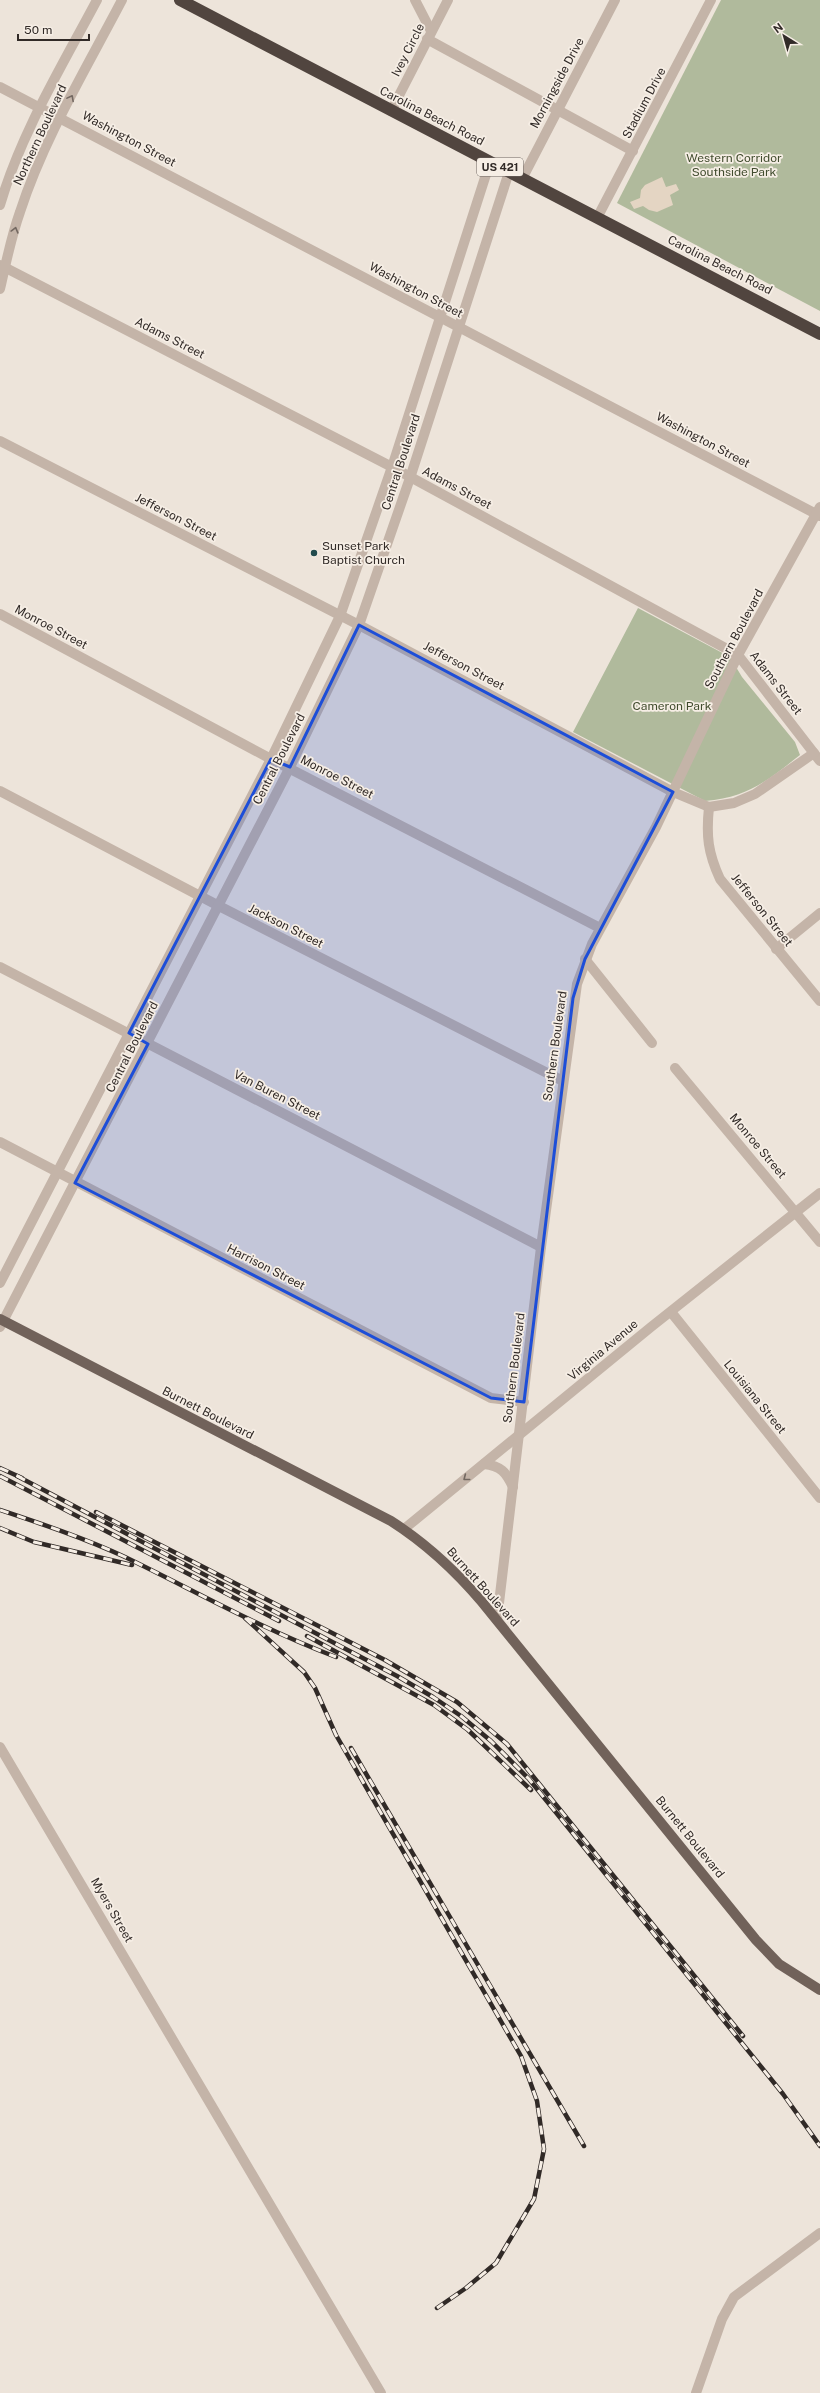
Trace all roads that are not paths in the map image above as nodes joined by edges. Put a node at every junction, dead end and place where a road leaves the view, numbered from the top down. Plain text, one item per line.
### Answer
1 (97, 0) edge
2 (122, 0) edge
3 (180, 0) edge
4 (415, 0) edge
5 (448, 0) edge
6 (615, 0) edge
7 (711, 0) edge
8 (429, 35) junction
9 (0, 87) edge
10 (41, 106) junction
11 (557, 110) junction
12 (391, 111) junction
13 (60, 118) junction
14 (633, 151) junction
15 (490, 162) junction
16 (510, 172) junction
17 (522, 179) junction
18 (0, 206) edge
19 (597, 218) junction
20 (2, 266) edge
21 (0, 289) edge
22 (441, 318) junction
23 (459, 327) junction
24 (820, 334) edge
25 (0, 441) edge
26 (392, 467) junction
27 (410, 478) junction
28 (819, 512) edge
29 (0, 614) edge
30 (340, 616) junction
31 (359, 625) junction
32 (738, 655) junction
33 (817, 757) edge
34 (271, 759) junction
35 (290, 767) junction
36 (0, 791) edge
37 (673, 792) junction
38 (709, 807) junction
39 (200, 896) junction
40 (219, 906) junction
41 (820, 913) edge
42 (600, 928) junction
43 (776, 949) junction
44 (585, 959) junction
45 (0, 967) edge
46 (820, 1001) edge
47 (129, 1033) junction
48 (652, 1043) dead end
49 (148, 1044) junction
50 (675, 1068) dead end
51 (563, 1081) junction
52 (0, 1142) edge
53 (56, 1171) junction
54 (75, 1183) junction
55 (820, 1193) edge
56 (796, 1211) junction
57 (820, 1242) edge
58 (542, 1247) junction
59 (0, 1283) edge
60 (671, 1312) junction
61 (1, 1322) edge
62 (524, 1402) junction
63 (519, 1437) junction
64 (484, 1464) junction
65 (513, 1487) junction
66 (820, 1498) edge
67 (404, 1530) junction
68 (497, 1620) junction
69 (0, 1747) edge
70 (820, 1990) edge
71 (820, 2233) edge
72 (381, 2393) edge
73 (696, 2393) edge

1 - 10 street, Northern Boulevard
13 -> 2 street, Northern Boulevard
3 - 12 highway, Carolina Beach Road / US 421
4 - 8 street
5 - 8 street, Ivey Circle
6 - 11 street, Morningside Drive
7 - 14 street, Stadium Drive
8 - 11 street
8 - 12 street, Ivey Circle
9 - 10 street, Washington Street
10 - 13 street, Washington Street
10 - 18 street, Northern Boulevard
11 - 14 street
11 - 17 street, Morningside Drive
12 - 15 highway, Carolina Beach Road / US 421
20 -> 13 street, Northern Boulevard
13 - 22 street, Washington Street
14 - 19 street, Stadium Drive
15 - 16 highway, Carolina Beach Road / US 421
15 - 22 street, Central Boulevard
16 - 17 highway, Carolina Beach Road / US 421
16 - 23 street, Central Boulevard
17 - 19 highway, Carolina Beach Road / US 421
19 - 24 highway, Carolina Beach Road / US 421
20 - 21 street, Northern Boulevard
20 - 26 street, Adams Street
22 - 23 street, Washington Street
22 - 26 street, Central Boulevard
23 - 27 street, Central Boulevard
23 - 28 street, Washington Street
25 - 30 street, Jefferson Street
26 - 27 street, Adams Street
26 - 30 street, Central Boulevard
27 - 31 street, Central Boulevard
27 - 32 street, Adams Street
28 - 32 street, Southern Boulevard
29 - 34 street, Monroe Street
30 - 31 street, Jefferson Street
30 - 34 street, Central Boulevard
31 - 35 street, Central Boulevard
31 - 37 street, Jefferson Street
32 - 33 street, Adams Street
32 - 37 street, Southern Boulevard
33 - 38 street
34 - 35 street, Monroe Street
34 - 39 street, Central Boulevard
35 - 40 street, Central Boulevard
35 - 42 street, Monroe Street
36 - 39 street, Jackson Street
37 - 38 street, Jefferson Street
37 - 42 street, Southern Boulevard
38 - 43 street, Jefferson Street
39 - 40 street, Jackson Street
39 - 47 street, Central Boulevard
40 - 49 street, Central Boulevard
40 - 51 street, Jackson Street
41 - 43 street
42 - 44 street, Southern Boulevard
43 - 46 street, Jefferson Street
44 - 48 street
44 - 51 street, Southern Boulevard
45 - 47 street, Van Buren Street
47 - 49 street, Van Buren Street
47 - 53 street, Central Boulevard
49 - 54 street, Central Boulevard
49 - 58 street, Van Buren Street
50 - 56 street, Monroe Street
51 - 58 street, Southern Boulevard
52 - 53 street, Harrison Street
53 - 54 street, Harrison Street
53 - 59 street, Central Boulevard
54 - 61 street, Central Boulevard
54 - 62 street, Harrison Street
55 - 56 street, Virginia Avenue
56 - 57 street, Monroe Street
56 - 60 street, Virginia Avenue
58 - 62 street, Southern Boulevard
60 - 63 street, Virginia Avenue
60 - 66 street, Louisiana Street
61 - 67 main road, Burnett Boulevard
62 - 63 street, Southern Boulevard
63 - 64 street, Virginia Avenue
63 - 65 street, Southern Boulevard
64 - 65 street
64 -> 67 street, Virginia Avenue
65 - 68 street, Southern Boulevard
67 - 68 main road, Burnett Boulevard
68 - 70 main road, Burnett Boulevard
69 - 72 street, Myers Street
71 - 73 street

